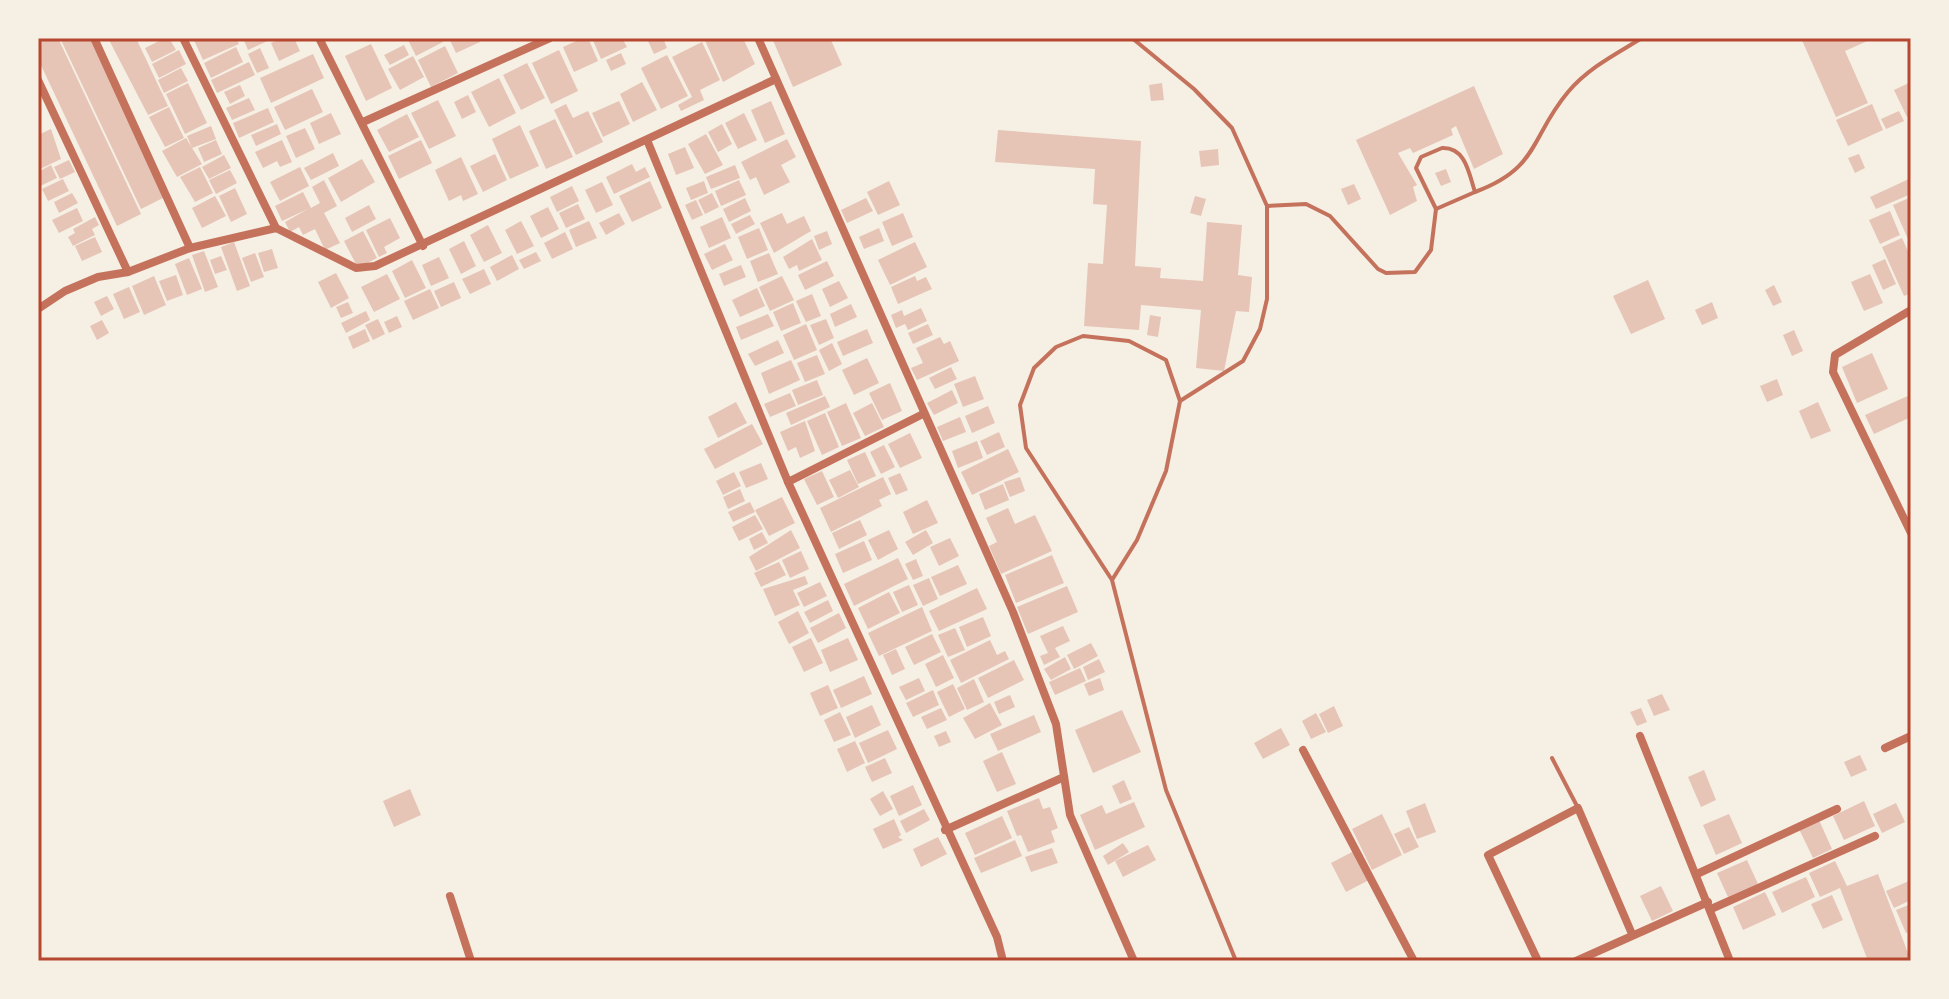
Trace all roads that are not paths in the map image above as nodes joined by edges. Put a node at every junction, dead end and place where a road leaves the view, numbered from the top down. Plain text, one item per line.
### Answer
1 (94, 38) edge
2 (183, 38) edge
3 (319, 38) edge
4 (550, 38) edge
5 (758, 38) edge
6 (1132, 38) edge
7 (1642, 38) edge
8 (776, 79) junction
9 (38, 80) edge
10 (363, 122) junction
11 (647, 140) junction
12 (1475, 192) junction
13 (1267, 206) junction
14 (1436, 209) junction
15 (276, 228) junction
16 (423, 246) junction
17 (190, 248) junction
18 (128, 272) junction
19 (38, 309) edge
20 (1911, 310) edge
21 (1180, 401) junction
22 (923, 414) junction
23 (788, 482) junction
24 (1911, 533) edge
25 (1112, 580) junction
26 (1640, 736) dead end
27 (1911, 736) edge
28 (1885, 748) dead end
29 (1303, 750) dead end
30 (1552, 758) dead end
31 (1064, 777) junction
32 (1578, 808) junction
33 (1837, 809) dead end
34 (945, 830) junction
35 (1875, 836) dead end
36 (1697, 874) junction
37 (450, 896) dead end
38 (1709, 906) junction
39 (1632, 934) junction
40 (471, 961) edge
41 (1003, 961) edge
42 (1134, 961) edge
43 (1236, 961) edge
44 (1414, 961) edge
45 (1538, 961) edge
46 (1576, 961) edge
47 (1730, 961) edge

1 - 17 street
2 - 15 street
3 - 10 street
4 - 10 street
5 - 8 street
6 - 13 lane
7 - 12 lane
8 - 11 street
8 - 22 street
9 - 18 street
10 - 16 street
11 - 16 street
11 - 23 street
12 - 14 lane
12 - 14 lane
13 - 14 lane
13 - 21 lane
15 - 16 street
15 - 17 street
17 - 18 street
18 - 19 street
20 - 24 street
21 - 25 lane
21 - 25 lane
22 - 23 street
22 - 31 street
23 - 34 street
25 - 43 lane
26 - 36 street
27 - 28 street
29 - 44 street
30 - 32 lane
31 - 34 street
31 - 42 street
32 - 39 street
32 - 45 street
33 - 36 street
34 - 41 street
35 - 38 street
36 - 38 street
37 - 40 street
38 - 39 street
38 - 47 street
39 - 46 street

